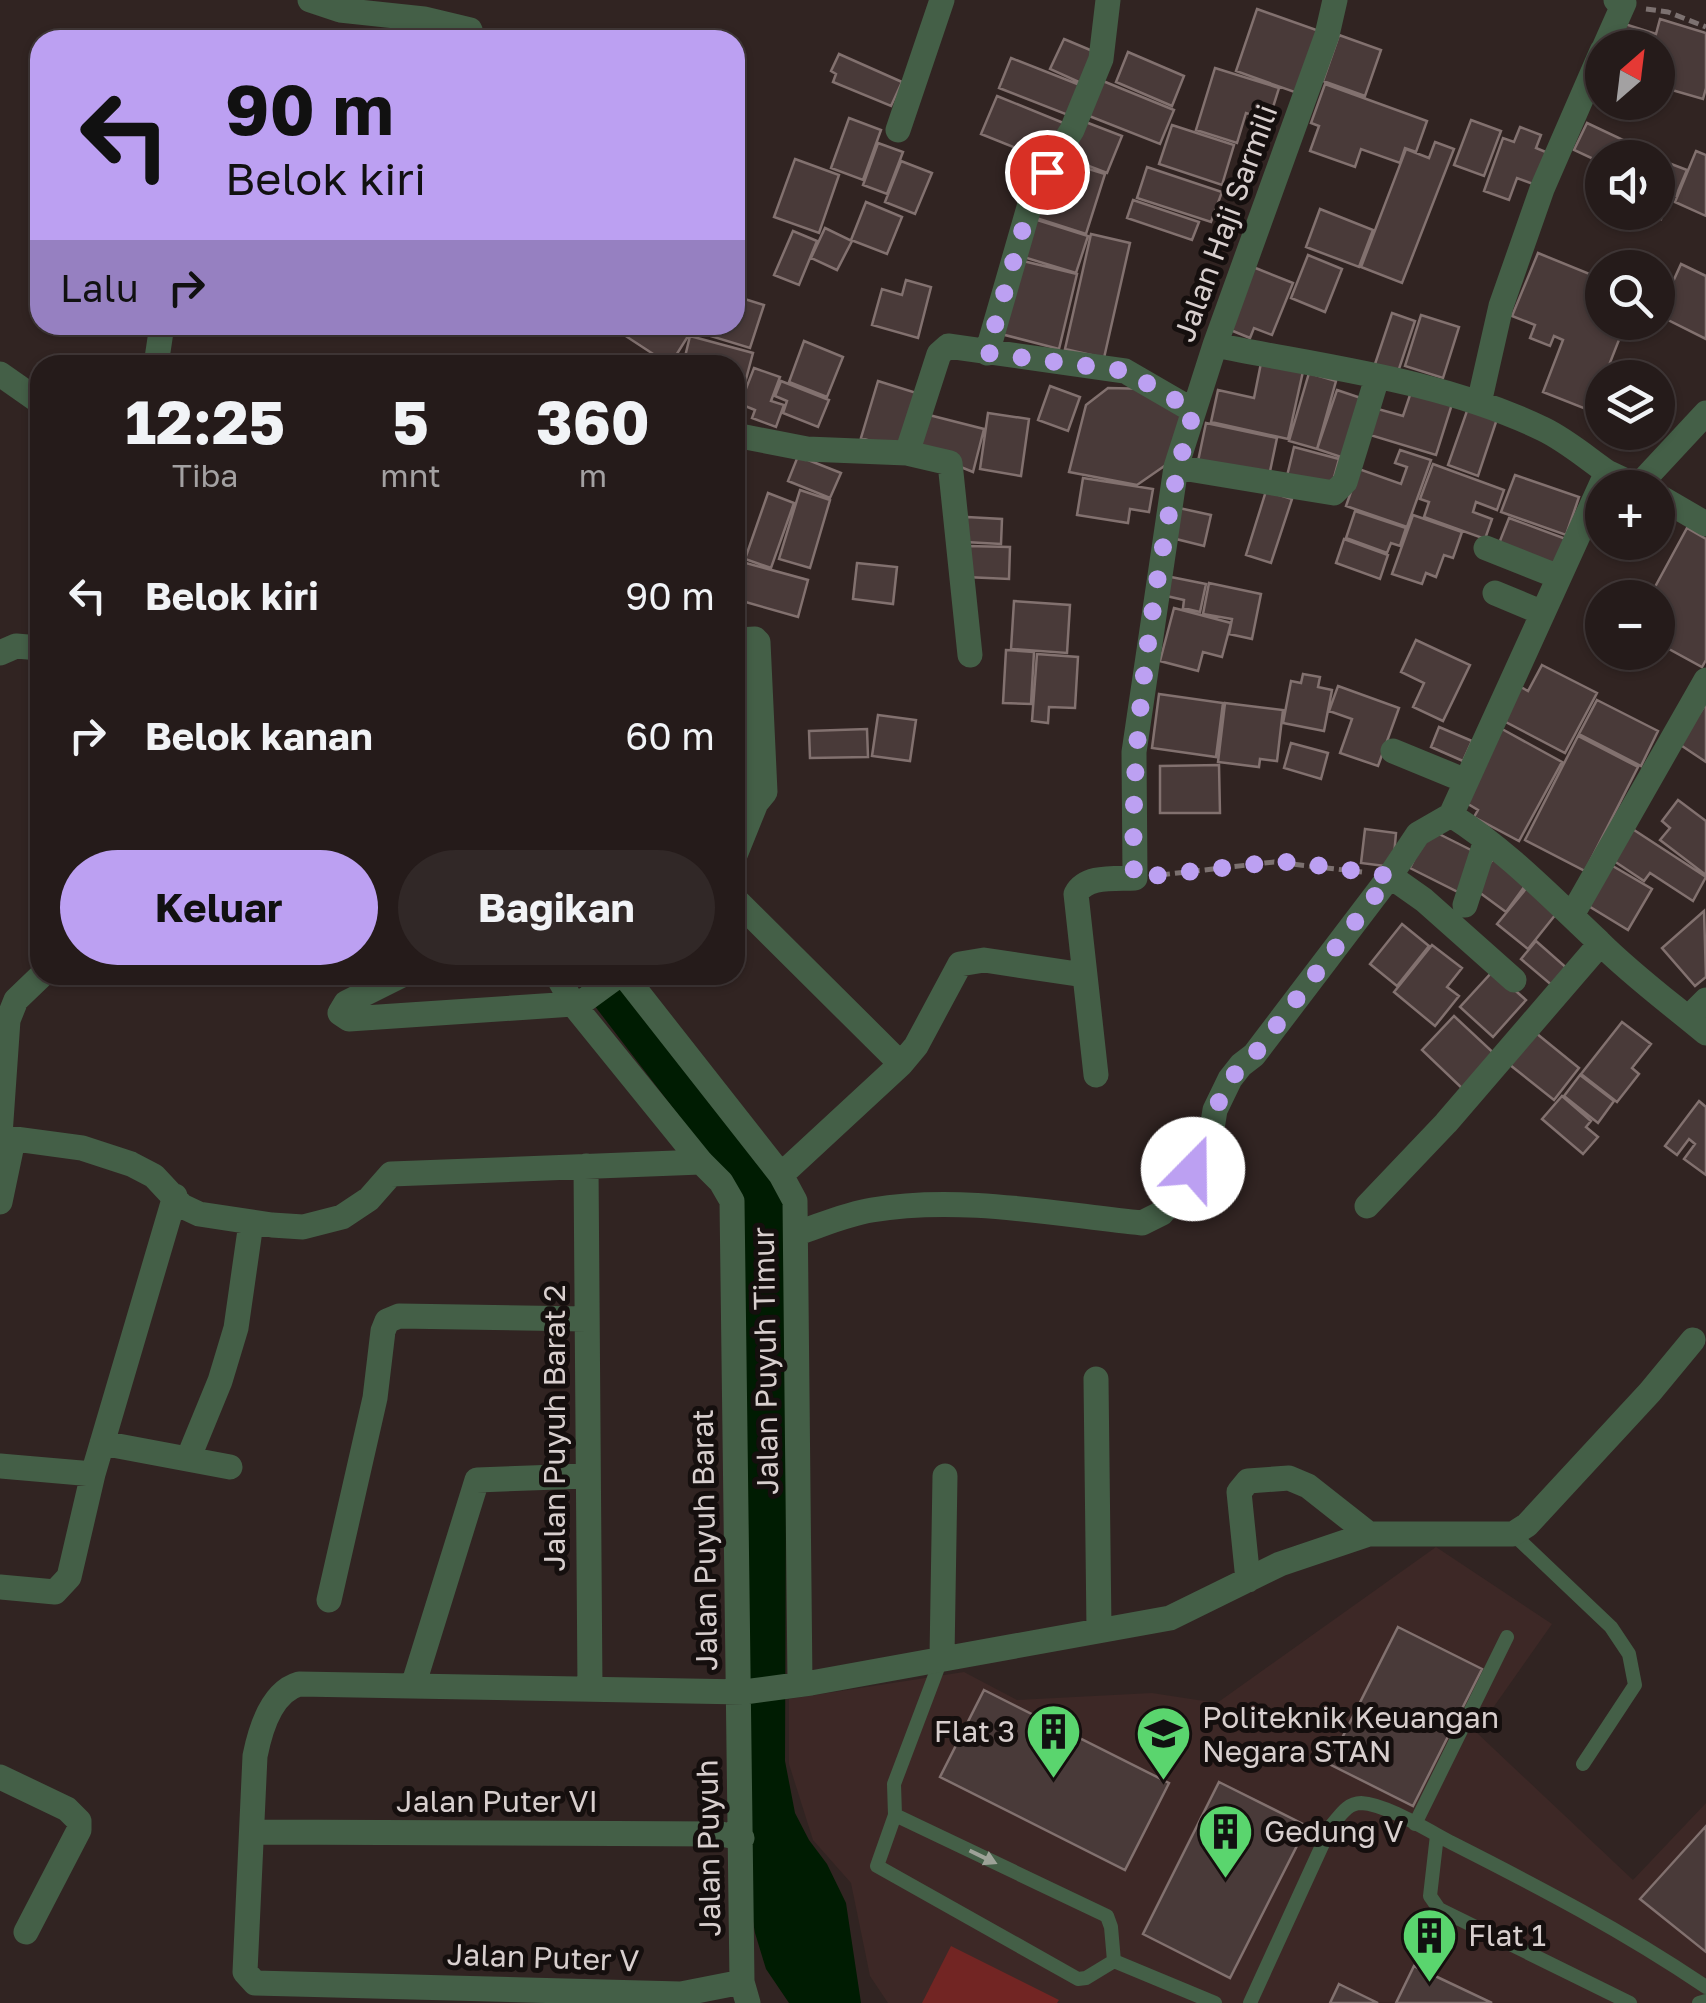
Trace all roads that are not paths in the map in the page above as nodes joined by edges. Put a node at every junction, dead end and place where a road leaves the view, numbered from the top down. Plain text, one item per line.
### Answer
1 (310, 0) edge
2 (942, 0) edge
3 (1108, 0) edge
4 (1335, 0) edge
5 (1620, 1) edge
6 (470, 30) dead end
7 (1610, 30) edge
8 (1585, 90) edge
9 (898, 130) dead end
10 (1214, 346) junction
11 (987, 353) junction
12 (0, 374) edge
13 (1377, 378) junction
14 (30, 395) edge
15 (1479, 403) junction
16 (1194, 411) junction
17 (1706, 413) edge
18 (745, 438) edge
19 (907, 453) junction
20 (1176, 467) junction
21 (1605, 470) edge
22 (1662, 470) edge
23 (1675, 506) edge
24 (1585, 522) edge
25 (1706, 524) edge
26 (1486, 548) dead end
27 (1559, 578) junction
28 (1495, 593) dead end
29 (1543, 612) junction
30 (745, 640) edge
31 (30, 648) edge
32 (0, 652) edge
33 (970, 655) dead end
34 (1706, 680) edge
35 (1393, 751) dead end
36 (1466, 781) junction
37 (745, 794) edge
38 (756, 803) junction
39 (1451, 815) junction
40 (745, 830) edge
41 (1486, 840) junction
42 (1390, 876) junction
43 (1465, 905) dead end
44 (745, 909) edge
45 (1572, 915) junction
46 (1600, 944) junction
47 (1084, 975) junction
48 (1514, 980) dead end
49 (32, 985) edge
50 (376, 985) edge
51 (564, 985) edge
52 (606, 985) edge
53 (627, 985) edge
54 (578, 1003) junction
55 (1700, 1017) edge
56 (900, 1064) junction
57 (1096, 1075) dead end
58 (4, 1137) edge
59 (701, 1162) junction
60 (586, 1166) junction
61 (781, 1175) junction
62 (175, 1196) junction
63 (0, 1202) edge
64 (1366, 1206) dead end
65 (250, 1223) junction
66 (798, 1233) junction
67 (586, 1319) junction
68 (1693, 1340) dead end
69 (1096, 1379) dead end
70 (102, 1443) junction
71 (188, 1460) junction
72 (0, 1466) edge
73 (230, 1467) dead end
74 (93, 1474) junction
75 (586, 1476) junction
76 (945, 1476) dead end
77 (1369, 1534) junction
78 (1513, 1534) junction
79 (1248, 1580) junction
80 (0, 1587) edge
81 (329, 1600) dead end
82 (1099, 1630) junction
83 (1507, 1637) dead end
84 (942, 1657) junction
85 (795, 1684) junction
86 (413, 1686) junction
87 (590, 1689) junction
88 (742, 1691) junction
89 (1583, 1764) dead end
90 (0, 1777) edge
91 (895, 1815) junction
92 (1415, 1824) junction
93 (252, 1832) junction
94 (1438, 1835) junction
95 (742, 1838) junction
96 (26, 1932) dead end
97 (1114, 1960) junction
98 (1706, 1987) edge
99 (745, 1992) edge
100 (341, 1993) edge
101 (1215, 2003) edge
102 (1250, 2003) edge
103 (1630, 2003) edge

1 - 6 street
2 - 9 street
3 - 11 street
4 - 10 street, Jalan Haji Sarmili
5 - 7 street
8 - 15 street
10 - 13 street
10 - 16 street, Jalan Haji Sarmili
11 - 16 street
11 - 19 street
12 - 14 street
13 - 15 street
13 - 20 street
15 - 21 street
16 - 20 street, Jalan Haji Sarmili
17 - 22 street
18 - 19 street
19 - 33 street
20 - 47 street, Jalan Haji Sarmili
23 - 25 street
24 - 27 street
26 - 27 street
27 - 29 street
28 - 29 street
29 - 36 street
30 - 38 street
31 - 32 street
34 - 45 street
35 - 36 street
36 - 39 street
37 - 38 street
38 - 40 street
39 - 41 street
39 - 42 street
41 - 43 street
41 - 45 street
42 - 48 street
42 - 66 street
44 - 56 street
45 - 46 street
46 - 55 street
46 - 64 street
47 - 56 street
47 - 57 street
49 - 58 street
50 - 54 street
51 - 54 street, Jalan Puyuh Barat
52 - 54 street
53 - 61 street, Jalan Puyuh Timur
54 - 59 street, Jalan Puyuh Barat
56 - 61 street
58 - 62 street
58 - 63 street
59 - 60 street
59 - 88 street, Jalan Puyuh Barat
60 - 65 street
60 - 67 street, Jalan Puyuh Barat 2
61 - 66 street, Jalan Puyuh Timur
62 - 65 street
62 - 70 street
65 - 71 street
66 - 85 street, Jalan Puyuh Timur
67 - 75 street, Jalan Puyuh Barat 2
67 - 81 street
68 - 78 street
69 - 82 street
70 - 71 street
70 - 74 street
71 - 73 street
72 - 74 street
74 - 80 street
75 - 86 street
75 - 87 street, Jalan Puyuh Barat 2
76 - 84 street
77 - 78 street
77 - 79 street
77 - 79 street
78 - 89 lane
79 - 82 street
82 - 84 street
83 - 92 lane
84 - 85 street
84 - 91 lane
85 - 88 street
86 - 87 street, Jalan Puyuh Barat
86 - 93 street, Jalan Puyuh Barat
87 - 88 street, Jalan Puyuh Barat
88 - 95 street, Jalan Puyuh
90 - 96 street
91 -> 97 lane
91 - 97 lane
92 - 94 lane
92 - 102 lane
93 - 95 street, Jalan Puter VI
93 - 100 street, Jalan Puter V
94 - 98 lane
94 - 103 lane
95 - 99 street, Jalan Puyuh
97 - 101 lane
99 - 100 street, Jalan Puter V

